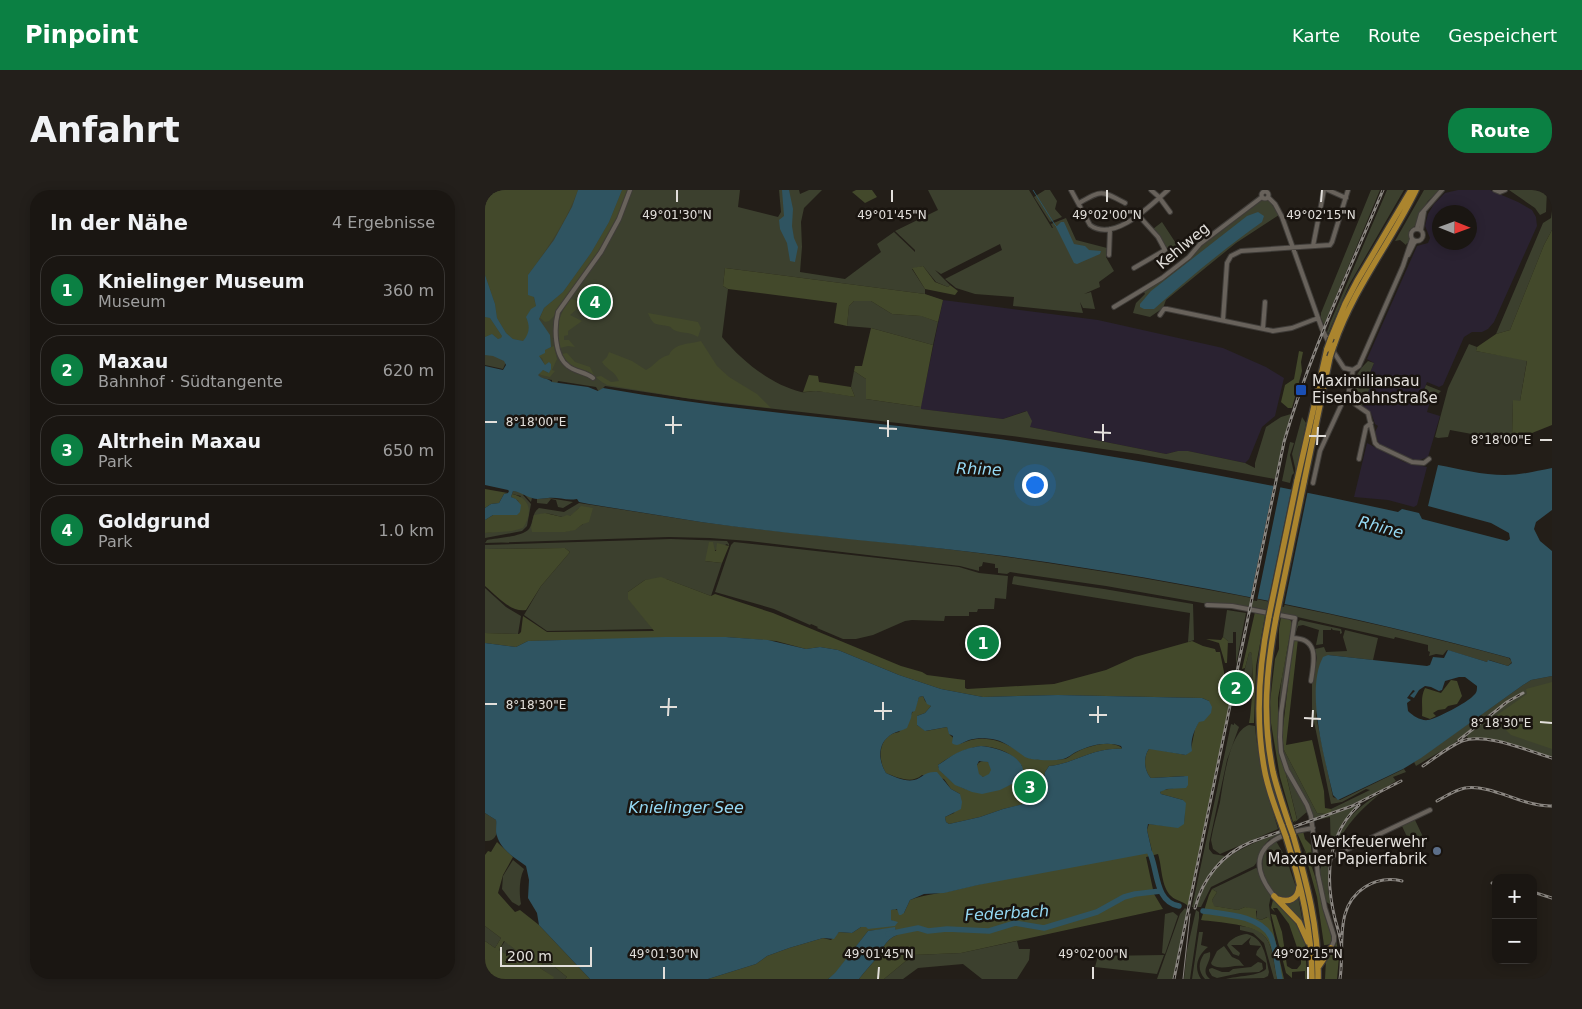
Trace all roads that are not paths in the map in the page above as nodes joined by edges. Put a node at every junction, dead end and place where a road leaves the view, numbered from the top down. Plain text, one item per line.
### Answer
1 (630, 190) edge
2 (1071, 190) edge
3 (1151, 190) edge
4 (1168, 190) edge
5 (1324, 190) edge
6 (1329, 190) edge
7 (1348, 190) edge
8 (1422, 190) edge
9 (1442, 190) edge
10 (1495, 190) edge
11 (1505, 190) edge
12 (1264, 192) edge
13 (1414, 192) edge
14 (1159, 198) junction
15 (1346, 198) junction
16 (1079, 203) junction
17 (1125, 203) dead end
18 (1170, 212) dead end
19 (1139, 216) junction
20 (1110, 229) junction
21 (1419, 229) junction
22 (1412, 238) junction
23 (1416, 241) junction
24 (1313, 246) junction
25 (1292, 248) junction
26 (1109, 255) dead end
27 (1406, 259) junction
28 (1133, 268) dead end
29 (1265, 302) dead end
30 (1113, 307) dead end
31 (1161, 315) dead end
32 (1318, 318) junction
33 (1223, 320) junction
34 (1263, 328) junction
35 (1353, 370) junction
36 (593, 378) dead end
37 (1348, 396) junction
38 (1318, 401) junction
39 (1371, 423) junction
40 (1359, 459) dead end
41 (1429, 459) dead end
42 (1313, 482) dead end
43 (1207, 605) dead end
44 (1292, 638) junction
45 (1311, 681) dead end
46 (1430, 810) dead end
47 (1313, 828) junction
48 (1316, 861) junction
49 (1299, 877) junction
50 (1276, 898) junction
51 (1317, 942) junction
52 (1331, 948) junction
53 (1311, 955) junction
54 (1318, 968) junction
55 (1312, 979) edge
56 (1318, 979) edge

1 - 36 street
2 - 16 street
3 - 14 street
4 - 14 street
5 - 24 street
6 - 15 street
7 - 15 street
8 - 13 highway
9 - 21 street
10 - 11 street
12 - 25 street
12 - 30 street, Kehlweg
13 - 38 highway, bridge
13 - 38 highway, bridge
14 - 18 street
14 - 19 street
15 - 24 street
16 - 17 street
16 - 20 street
19 - 20 street
19 - 28 street
20 - 26 street
21 - 22 street
21 - 23 street
22 - 23 street
22 - 27 street
23 - 27 street
24 - 25 street
25 - 32 street
25 - 33 street
27 - 35 street
29 - 34 street
31 - 33 street
32 - 34 street
32 - 35 street
33 - 34 street
35 - 37 street
37 - 39 street
37 - 42 street
38 - 49 highway, bridge
38 - 51 highway, bridge
39 - 40 street
39 - 41 street
43 - 44 street
44 - 45 street
44 - 47 street
46 - 48 street
47 - 48 street
47 - 50 street
48 - 52 street
49 - 50 highway
49 - 53 highway
50 - 53 highway
51 - 52 highway
51 - 54 highway
52 - 54 highway
53 - 55 highway
54 - 56 highway

